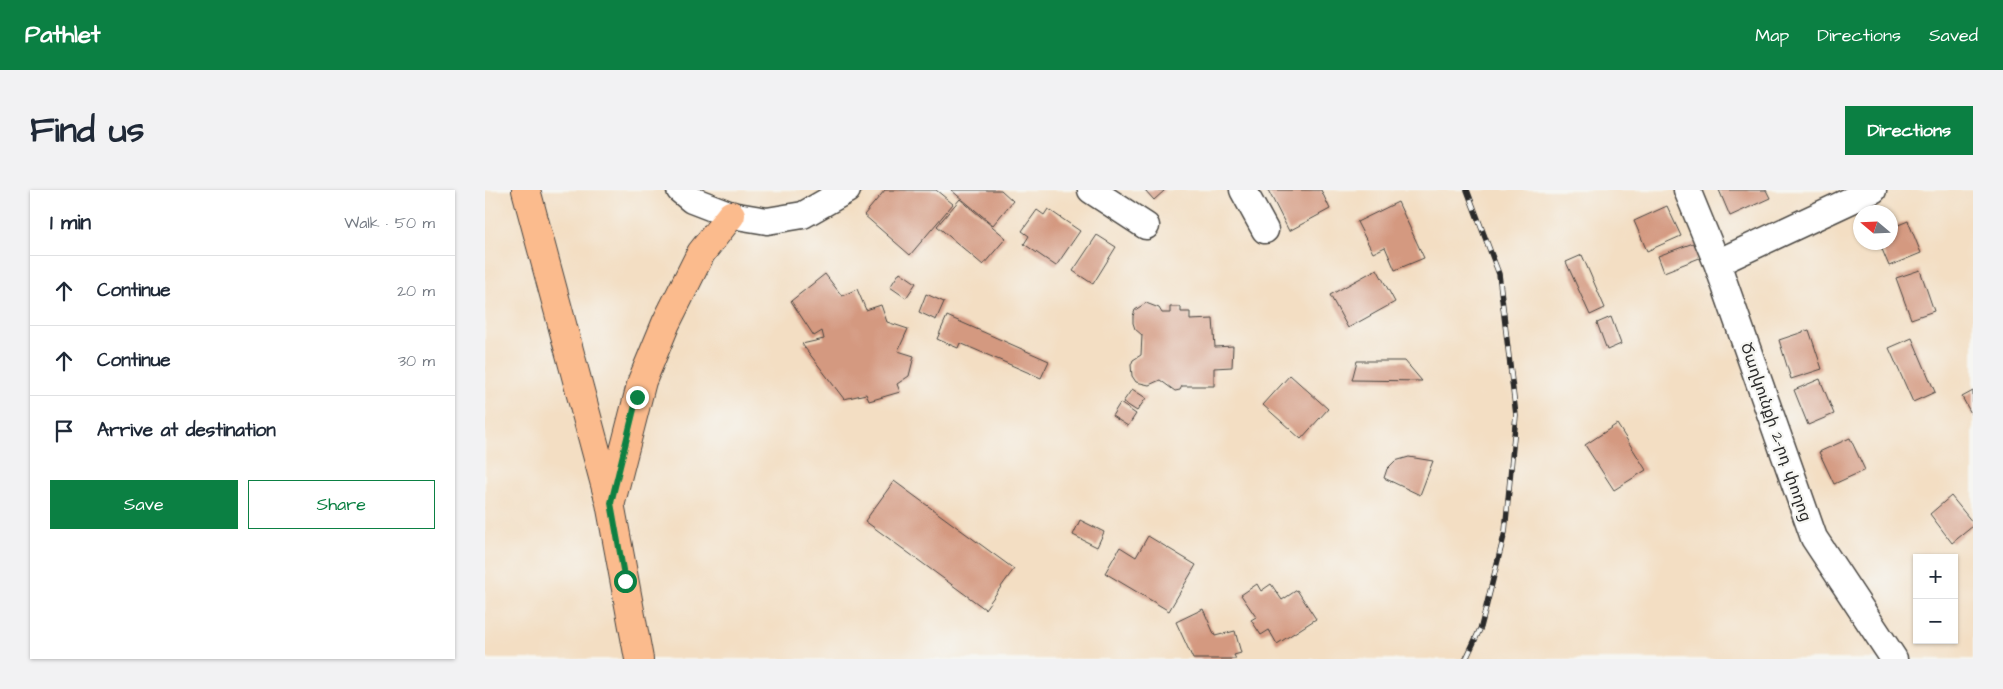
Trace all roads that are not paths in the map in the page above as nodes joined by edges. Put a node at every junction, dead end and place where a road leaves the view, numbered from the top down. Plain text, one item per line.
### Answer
1 (526, 190) edge
2 (680, 190) edge
3 (847, 190) edge
4 (1091, 190) edge
5 (1243, 190) edge
6 (1687, 190) edge
7 (1873, 190) edge
8 (731, 215) junction
9 (1146, 226) dead end
10 (1265, 230) dead end
11 (1717, 264) junction
12 (611, 503) junction
13 (639, 659) edge
14 (1895, 659) edge

1 - 12 main road
2 - 8 street
3 - 8 street
4 - 9 street
5 - 10 street
6 - 11 street, Ծաղկունքի 2-րդ փողոց
7 - 11 street
8 - 12 main road
11 - 14 street, Ծաղկունքի 2-րդ փողոց
12 - 13 main road

